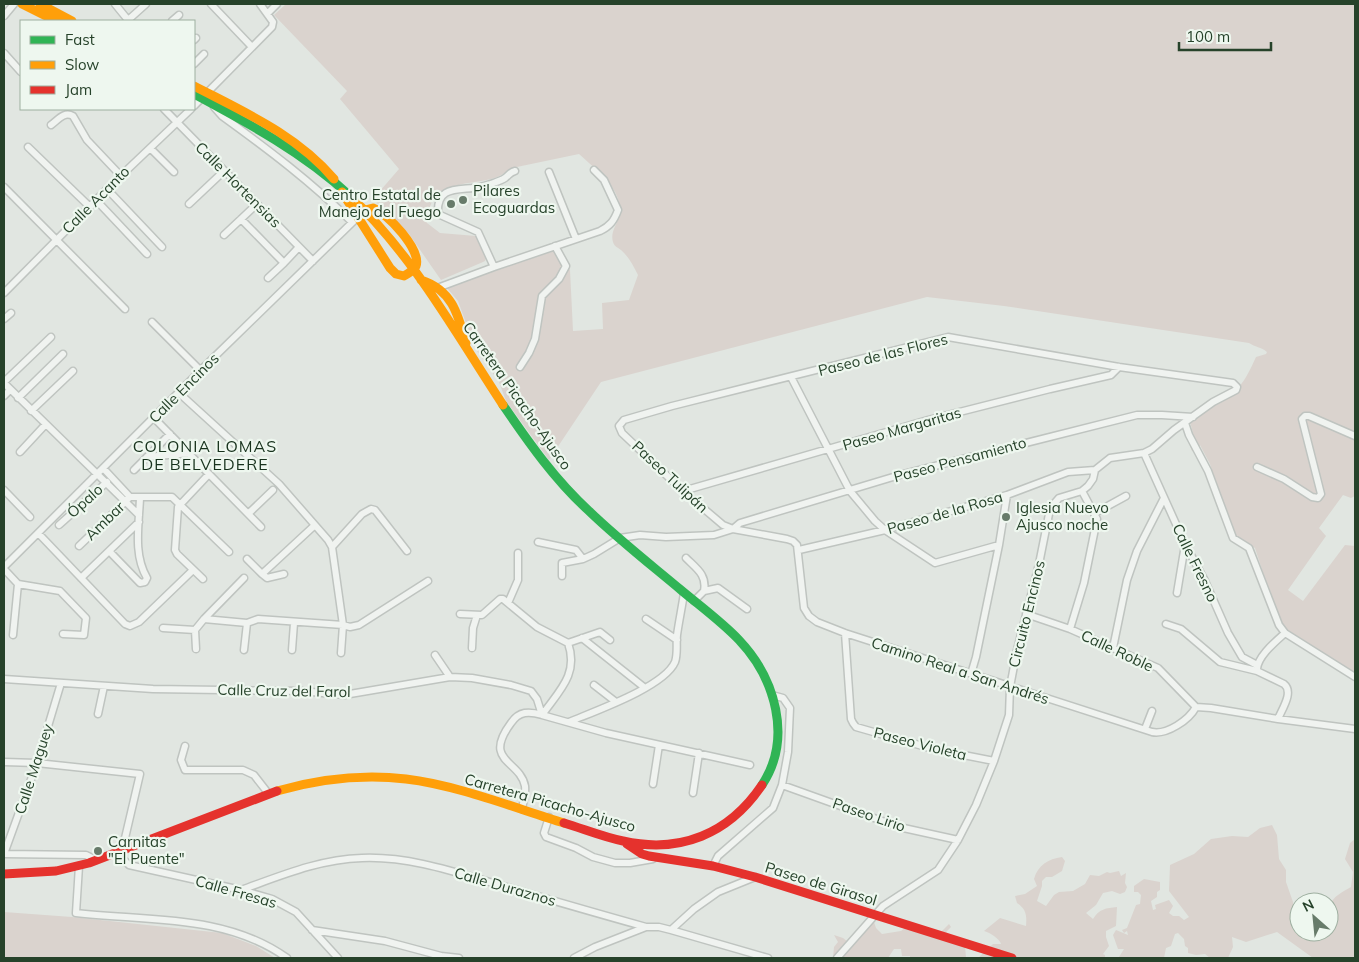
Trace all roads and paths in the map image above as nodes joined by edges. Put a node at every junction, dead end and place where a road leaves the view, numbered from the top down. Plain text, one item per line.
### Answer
1 (22, 4) edge
2 (40, 4) edge
3 (115, 4) edge
4 (146, 4) edge
5 (211, 4) edge
6 (260, 4) edge
7 (277, 4) edge
8 (9, 7) edge
9 (268, 13) junction
10 (179, 15) dead end
11 (4, 16) edge
12 (54, 20) edge
13 (70, 20) edge
14 (127, 20) edge
15 (129, 20) edge
16 (173, 20) edge
17 (252, 47) junction
18 (4, 53) edge
19 (204, 54) dead end
20 (195, 63) edge
21 (20, 71) edge
22 (195, 87) edge
23 (203, 97) edge
24 (165, 110) edge
25 (190, 110) edge
26 (176, 122) junction
27 (51, 125) dead end
28 (28, 147) dead end
29 (150, 148) junction
30 (594, 170) dead end
31 (224, 171) junction
32 (515, 171) dead end
33 (174, 172) dead end
34 (549, 172) dead end
35 (121, 176) junction
36 (337, 184) junction
37 (4, 187) edge
38 (107, 189) junction
39 (96, 200) junction
40 (189, 204) dead end
41 (257, 204) junction
42 (90, 206) junction
43 (365, 210) junction
44 (241, 219) junction
45 (354, 220) junction
46 (224, 235) dead end
47 (57, 239) junction
48 (576, 239) junction
49 (555, 246) junction
50 (162, 247) dead end
51 (299, 247) junction
52 (147, 254) dead end
53 (313, 261) junction
54 (284, 263) junction
55 (494, 267) junction
56 (414, 270) junction
57 (268, 278) dead end
58 (421, 280) junction
59 (440, 287) junction
60 (4, 293) edge
61 (125, 309) dead end
62 (11, 313) dead end
63 (4, 319) edge
64 (152, 322) dead end
65 (51, 337) dead end
66 (468, 351) junction
67 (63, 354) dead end
68 (520, 367) dead end
69 (1119, 367) junction
70 (73, 371) dead end
71 (201, 371) junction
72 (790, 377) junction
73 (4, 382) edge
74 (1233, 383) joint
75 (10, 390) junction
76 (179, 393) junction
77 (4, 396) edge
78 (18, 398) junction
79 (31, 411) junction
80 (1193, 417) junction
81 (156, 420) junction
82 (624, 420) joint
83 (1185, 422) junction
84 (45, 425) junction
85 (170, 434) junction
86 (1355, 436) edge
87 (829, 450) junction
88 (20, 452) dead end
89 (1144, 453) junction
90 (190, 454) junction
91 (147, 457) junction
92 (1257, 467) dead end
93 (103, 468) junction
94 (134, 470) dead end
95 (1095, 470) junction
96 (209, 474) junction
97 (98, 476) junction
98 (112, 478) junction
99 (105, 483) junction
100 (4, 490) edge
101 (273, 490) dead end
102 (683, 491) junction
103 (850, 491) junction
104 (1082, 491) junction
105 (1007, 495) junction
106 (1126, 496) dead end
107 (130, 497) junction
108 (140, 498) junction
109 (1164, 498) junction
110 (125, 502) junction
111 (180, 504) junction
112 (249, 513) junction
113 (1095, 513) junction
114 (30, 517) dead end
115 (139, 519) junction
116 (59, 525) dead end
117 (315, 525) junction
118 (261, 527) dead end
119 (733, 529) junction
120 (885, 530) junction
121 (40, 535) junction
122 (620, 538) junction
123 (538, 542) dead end
124 (1185, 544) junction
125 (999, 545) junction
126 (79, 546) dead end
127 (332, 547) junction
128 (799, 550) junction
129 (407, 551) dead end
130 (110, 552) junction
131 (229, 552) dead end
132 (518, 553) dead end
133 (686, 558) dead end
134 (248, 559) dead end
135 (583, 559) junction
136 (4, 568) edge
137 (193, 570) junction
138 (262, 574) junction
139 (284, 574) dead end
140 (562, 576) dead end
141 (81, 578) junction
142 (244, 578) dead end
143 (203, 579) dead end
144 (428, 581) dead end
145 (18, 584) junction
146 (704, 591) junction
147 (684, 593) junction
148 (1177, 593) dead end
149 (694, 601) junction
150 (508, 603) junction
151 (747, 609) dead end
152 (460, 614) dead end
153 (1026, 614) junction
154 (477, 615) junction
155 (204, 619) junction
156 (646, 619) dead end
157 (247, 623) junction
158 (294, 623) junction
159 (1166, 624) dead end
160 (343, 625) junction
161 (163, 628) dead end
162 (1070, 629) junction
163 (195, 630) junction
164 (845, 633) junction
165 (1285, 633) junction
166 (63, 634) dead end
167 (12, 635) dead end
168 (582, 638) junction
169 (610, 640) dead end
170 (677, 640) junction
171 (568, 643) junction
172 (472, 648) dead end
173 (1113, 648) junction
174 (196, 649) dead end
175 (244, 650) dead end
176 (292, 650) dead end
177 (341, 653) dead end
178 (435, 655) dead end
179 (1257, 668) junction
180 (971, 674) junction
181 (450, 677) junction
182 (1355, 677) edge
183 (4, 679) edge
184 (61, 683) junction
185 (594, 684) dead end
186 (104, 686) junction
187 (1010, 687) junction
188 (645, 688) junction
189 (772, 695) junction
190 (616, 702) junction
191 (1196, 707) junction
192 (1152, 711) dead end
193 (98, 714) dead end
194 (542, 714) junction
195 (1278, 719) junction
196 (569, 722) junction
197 (1144, 729) junction
198 (1355, 730) edge
199 (659, 745) junction
200 (185, 746) dead end
201 (699, 753) junction
202 (994, 761) junction
203 (4, 762) edge
204 (37, 763) junction
205 (750, 765) dead end
206 (653, 784) dead end
207 (782, 784) junction
208 (268, 793) junction
209 (693, 793) dead end
210 (522, 809) junction
211 (549, 817) junction
212 (958, 840) junction
213 (622, 841) junction
214 (122, 851) junction
215 (4, 854) edge
216 (658, 858) junction
217 (96, 860) junction
218 (79, 866) junction
219 (713, 866) junction
220 (4, 874) edge
221 (755, 877) junction
222 (241, 890) junction
223 (875, 915) junction
224 (646, 927) junction
225 (312, 930) junction
226 (672, 930) junction
227 (442, 957) edge
228 (287, 958) edge
229 (338, 958) edge
230 (459, 958) edge
231 (574, 958) edge
232 (768, 958) edge
233 (837, 958) edge
234 (1012, 958) edge

1 - 12 main road
2 - 13 main road
3 - 14 street
4 - 15 street
5 - 17 street
6 - 9 street
7 - 9 street
8 - 11 street
9 - 17 street
10 - 16 street
17 - 23 street
18 - 21 street
19 - 20 street
22 - 23 main road
23 - 36 main road
23 - 45 street
24 - 26 street, Calle Hortensias
25 - 26 street, Calle Acanto
26 - 29 street, Calle Acanto
26 - 31 street, Calle Hortensias
27 - 35 street
28 - 42 street
29 - 33 street
29 - 35 street, Calle Acanto
30 - 48 street
31 - 40 street
31 - 41 street, Calle Hortensias
32 - 55 street
34 - 48 street
35 - 38 street, Calle Acanto
36 - 43 main road
36 - 45 main road
37 - 47 street
38 - 39 street, Calle Acanto
38 - 50 street
39 - 42 street, Calle Acanto
39 - 52 street
41 - 44 street
41 - 51 street, Calle Hortensias
42 - 47 street, Calle Acanto
43 - 45 street, Calle Encinos
43 - 56 main road
44 - 46 street
44 - 54 street
45 - 53 street, Calle Encinos
45 - 56 main road
47 - 60 street, Calle Acanto
47 - 61 street
48 - 49 street
49 - 55 street
49 - 68 street
51 - 53 street, Calle Hortensias
51 - 54 street
53 - 71 street, Calle Encinos
54 - 57 street
55 - 59 street
56 - 58 main road, Carretera Picacho-Ajusco
58 - 59 main road
58 - 66 main road, Carretera Picacho-Ajusco
59 - 66 main road
62 - 63 street
64 - 71 street
65 - 73 street
66 - 122 main road, Carretera Picacho-Ajusco
67 - 78 street
69 - 72 street, Paseo de las Flores
69 - 74 street, Paseo de las Flores
69 - 87 street, Paseo Margaritas
70 - 79 street
71 - 76 street, Calle Encinos
72 - 82 street, Paseo de las Flores
72 - 87 street
73 - 75 street
74 - 80 street, Paseo de la Rosa
75 - 77 street
75 - 78 street
76 - 81 street, Calle Encinos
76 - 117 street
78 - 79 street
79 - 84 street
80 - 83 street, Paseo de la Rosa
80 - 103 street, Paseo Pensamiento
81 - 85 street
81 - 93 street, Calle Encinos
82 - 102 street, Paseo Tulipán
83 - 89 street, Paseo de la Rosa
83 - 165 street
84 - 88 street
84 - 97 street
85 - 90 street
85 - 91 street
86 - 92 street
87 - 102 street, Paseo Margaritas
87 - 103 street
89 - 95 street, Paseo de la Rosa
89 - 109 street, Calle Fresno
90 - 91 street
90 - 96 street
91 - 94 street
93 - 97 street, Calle Encinos
93 - 98 street
95 - 104 street
95 - 105 street, Paseo de la Rosa
96 - 111 street
96 - 112 street
97 - 99 street
97 - 121 street, Calle Encinos
98 - 99 street, Ópalo
98 - 107 street
99 - 110 street
99 - 116 street, Ópalo
100 - 114 street
101 - 112 street
102 - 119 street, Paseo Tulipán
103 - 119 street, Paseo Pensamiento
103 - 120 street
104 - 113 street
104 - 153 street, Circuito Encinos
105 - 120 street, Paseo de la Rosa
105 - 125 street
106 - 113 street
107 - 108 street
107 - 110 street, Ambar
108 - 111 street
108 - 115 street
109 - 124 street, Calle Fresno
109 - 173 street
110 - 115 street
110 - 126 street, Ambar
111 - 131 street
111 - 137 street
112 - 118 street
113 - 162 street
115 - 130 street
115 - 130 street
117 - 127 street
117 - 138 street
119 - 122 street
119 - 128 street
120 - 125 street
120 - 128 street, Paseo de la Rosa
121 - 136 street, Calle Encinos
121 - 141 street
122 - 135 street
122 - 147 main road, Carretera Picacho-Ajusco
123 - 135 street
124 - 148 street
124 - 179 street, Calle Fresno
125 - 180 street
127 - 129 street
127 - 160 street
128 - 164 street, Camino Real a San Andrés
130 - 141 street
132 - 150 street
133 - 146 street
134 - 138 street
135 - 140 street
136 - 145 street
137 - 141 street
137 - 143 street
138 - 139 street
142 - 155 street
144 - 160 street
145 - 166 street
145 - 167 street
146 - 149 street
146 - 151 street
147 - 149 main road, Carretera Picacho-Ajusco
147 - 170 street
149 - 189 main road, Carretera Picacho-Ajusco
150 - 154 street
150 - 171 street
152 - 154 street
153 - 162 street, Calle Roble
153 - 187 street, Circuito Encinos
154 - 172 street
155 - 157 street
155 - 163 street
156 - 170 street
157 - 158 street
157 - 175 street
158 - 160 street
158 - 176 street
159 - 179 street
160 - 177 street
161 - 163 street
162 - 173 street, Calle Roble
163 - 174 street
164 - 180 street, Camino Real a San Andrés
164 - 202 street, Paseo Violeta
165 - 179 street
165 - 182 street
168 - 169 street
168 - 171 street
168 - 188 street
170 - 188 street
171 - 194 street
173 - 191 street, Calle Roble
178 - 181 street
179 - 195 street
180 - 187 street, Camino Real a San Andrés
181 - 186 street, Calle Cruz del Farol
181 - 194 street, Calle Cruz del Farol
183 - 184 street, Calle Cruz del Farol
184 - 186 street, Calle Cruz del Farol
184 - 204 street, Calle Maguey
185 - 190 street
186 - 193 street
187 - 197 street, Camino Real a San Andrés
187 - 202 street, Circuito Encinos
188 - 190 street
189 - 207 street
189 - 213 main road, Carretera Picacho-Ajusco
190 - 196 street
191 - 195 street
191 - 197 street, Camino Real a San Andrés
192 - 197 street
194 - 196 street
194 - 210 street
195 - 198 street
196 - 199 street
199 - 201 street
199 - 206 street
200 - 208 street
201 - 205 street
201 - 209 street
202 - 212 street, Circuito Encinos
203 - 204 street
204 - 214 street
204 - 215 street, Calle Maguey
207 - 212 street, Paseo Lirio
207 - 219 street
208 - 210 main road, Carretera Picacho-Ajusco
208 - 214 main road, Carretera Picacho-Ajusco
210 - 211 main road, Carretera Picacho-Ajusco
211 - 213 main road, Carretera Picacho-Ajusco
211 - 216 street
212 - 223 street, Circuito Encinos
213 - 216 main road, Paseo de Girasol
214 - 217 main road, Carretera Picacho-Ajusco
214 - 222 street, Calle Fresas
215 - 217 street
216 - 219 main road, Paseo de Girasol
217 - 218 main road, Carretera Picacho-Ajusco
218 - 220 main road, Carretera Picacho-Ajusco
218 - 228 street
219 - 221 main road, Paseo de Girasol
221 - 223 main road, Paseo de Girasol
221 - 226 street
222 - 224 street, Calle Duraznos
222 - 225 street, Calle Fresas
223 - 233 street, Circuito Encinos
223 - 234 main road, Paseo de Girasol
224 - 226 street, Calle Duraznos
224 - 231 street
225 - 227 street
225 - 229 street, Calle Fresas
226 - 232 street, Calle Duraznos
227 - 230 street

